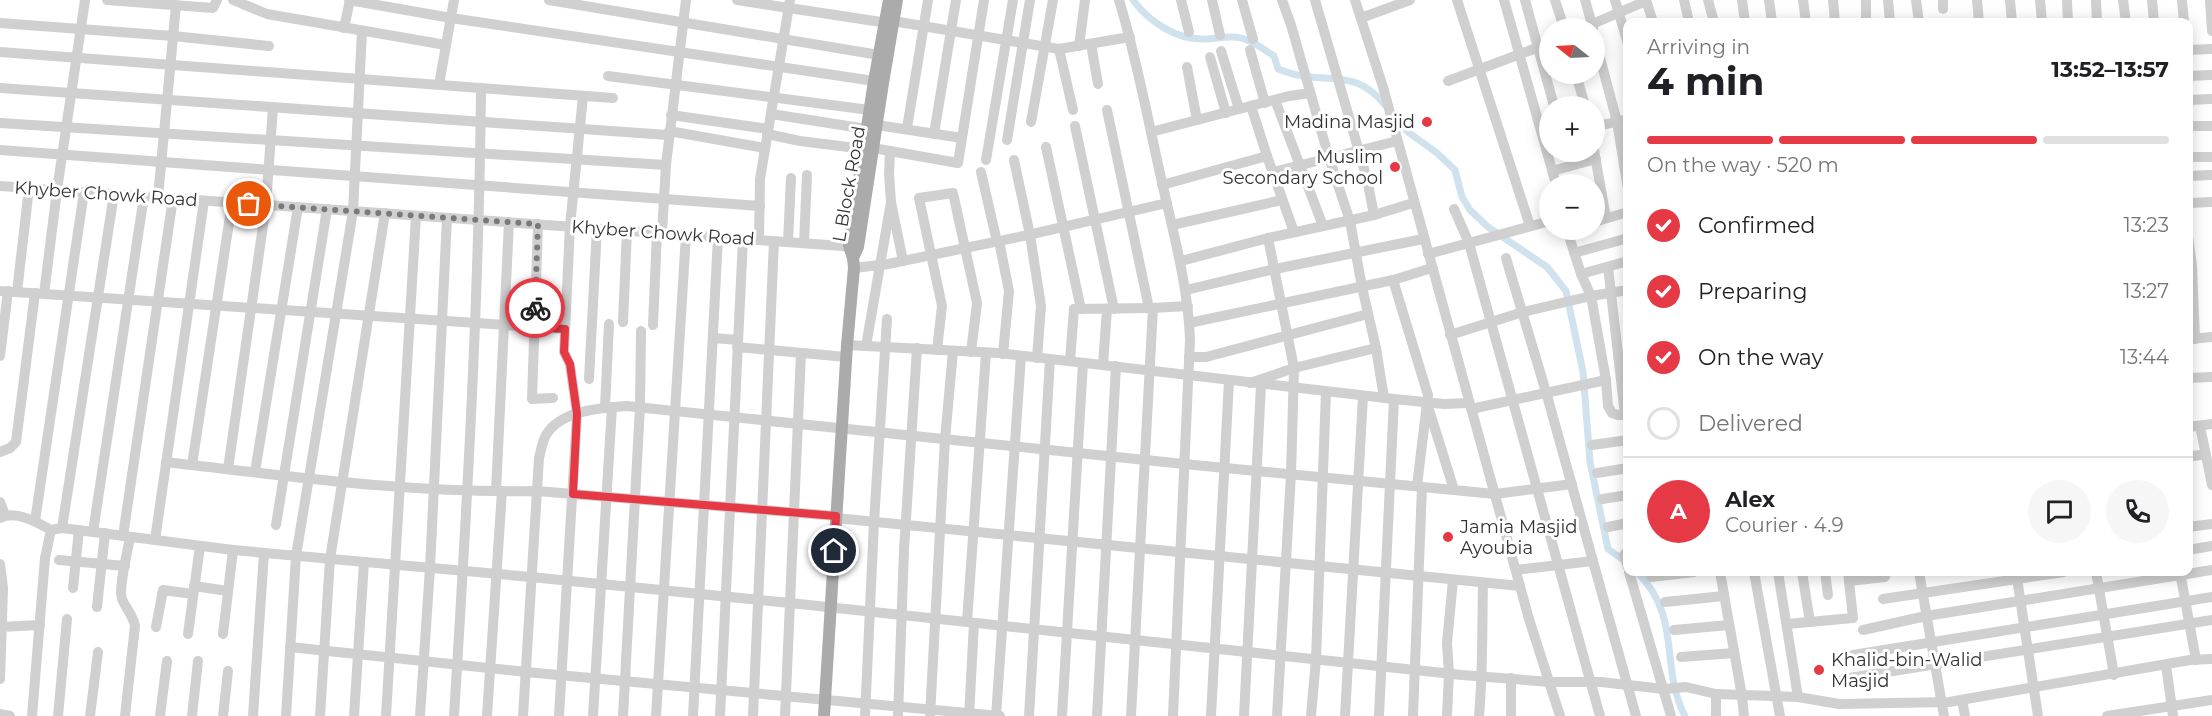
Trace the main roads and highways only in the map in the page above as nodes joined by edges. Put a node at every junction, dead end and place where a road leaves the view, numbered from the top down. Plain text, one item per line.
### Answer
1 (889, 0) edge
2 (897, 0) edge
3 (889, 22) junction
4 (872, 127) junction
5 (824, 716) edge

1 - 3 main road, L Block Road
2 - 3 main road, L Block Road
3 - 4 main road, L Block Road
3 - 4 main road, L Block Road
4 - 5 main road, L Block Road

